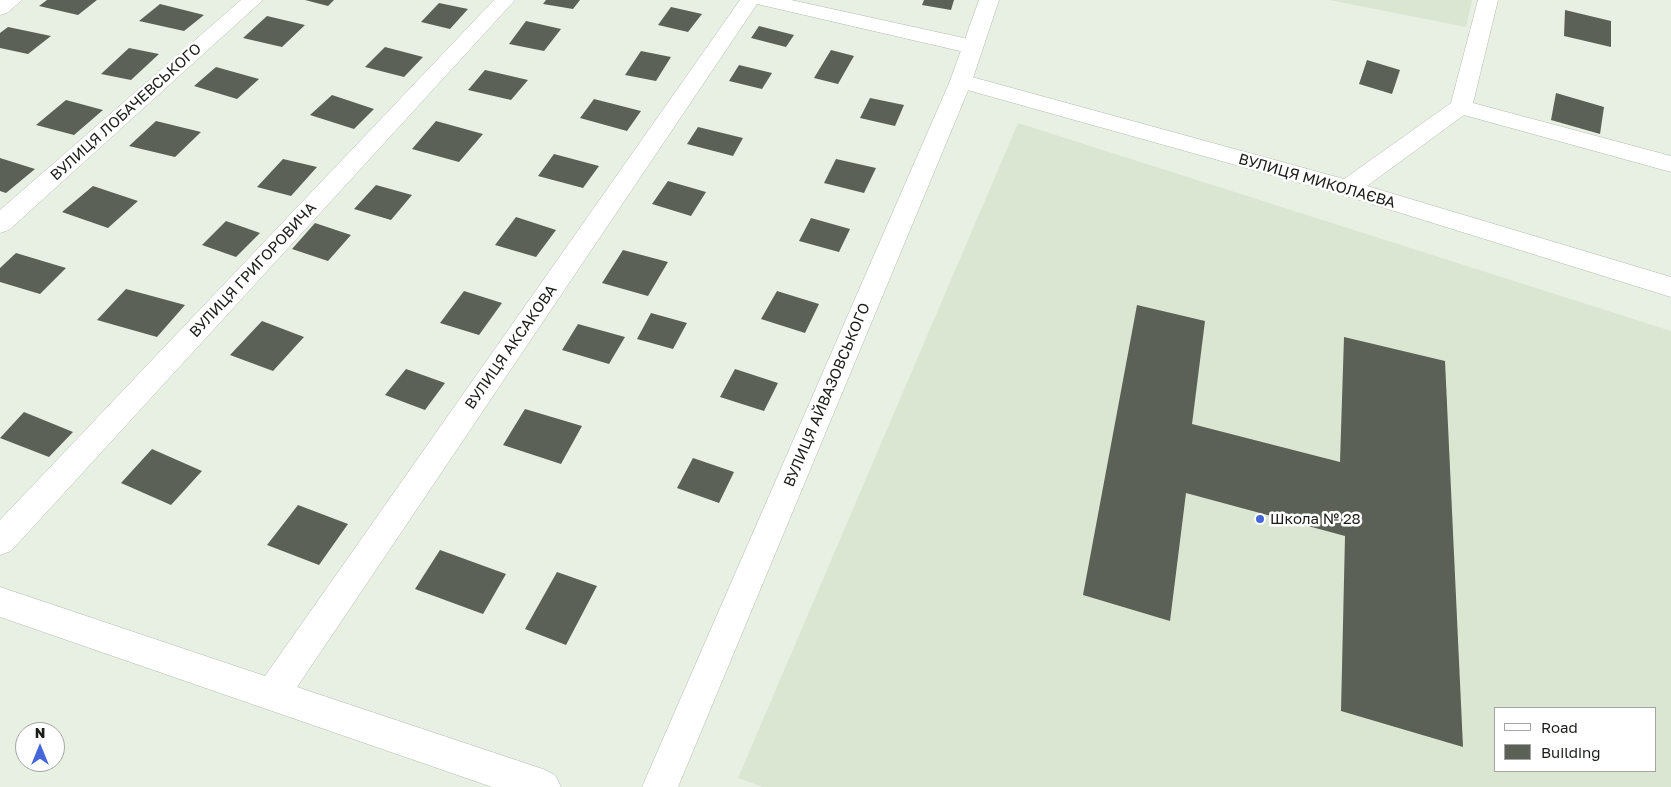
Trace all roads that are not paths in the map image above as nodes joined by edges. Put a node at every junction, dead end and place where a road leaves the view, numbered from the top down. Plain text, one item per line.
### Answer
1 (12, 0) edge
2 (253, 0) edge
3 (505, 0) edge
4 (750, 0) edge
5 (764, 0) edge
6 (990, 0) edge
7 (1488, 0) edge
8 (0, 9) edge
9 (973, 47) junction
10 (961, 81) junction
11 (1461, 106) junction
12 (1671, 164) edge
13 (1348, 188) junction
14 (0, 224) edge
15 (1671, 287) edge
16 (0, 541) edge
17 (0, 602) edge
18 (272, 695) junction
19 (543, 787) edge
20 (660, 787) edge

1 - 8 street
2 - 14 street, ВУЛИЦЯ ЛОБАЧЕВСЬКОГО
3 - 16 street, ВУЛИЦЯ ГРИГОРОВИЧА
4 - 18 street, ВУЛИЦЯ АКСАКОВА
5 - 9 street
6 - 9 street, ВУЛИЦЯ АЙВАЗОВСЬКОГО
7 - 11 street
9 - 10 street, ВУЛИЦЯ АЙВАЗОВСЬКОГО
10 - 13 street, ВУЛИЦЯ МИКОЛАЄВА
10 - 20 street, ВУЛИЦЯ АЙВАЗОВСЬКОГО
11 - 12 street
11 - 13 street
13 - 15 street, ВУЛИЦЯ МИКОЛАЄВА
17 - 18 street
18 - 19 street

